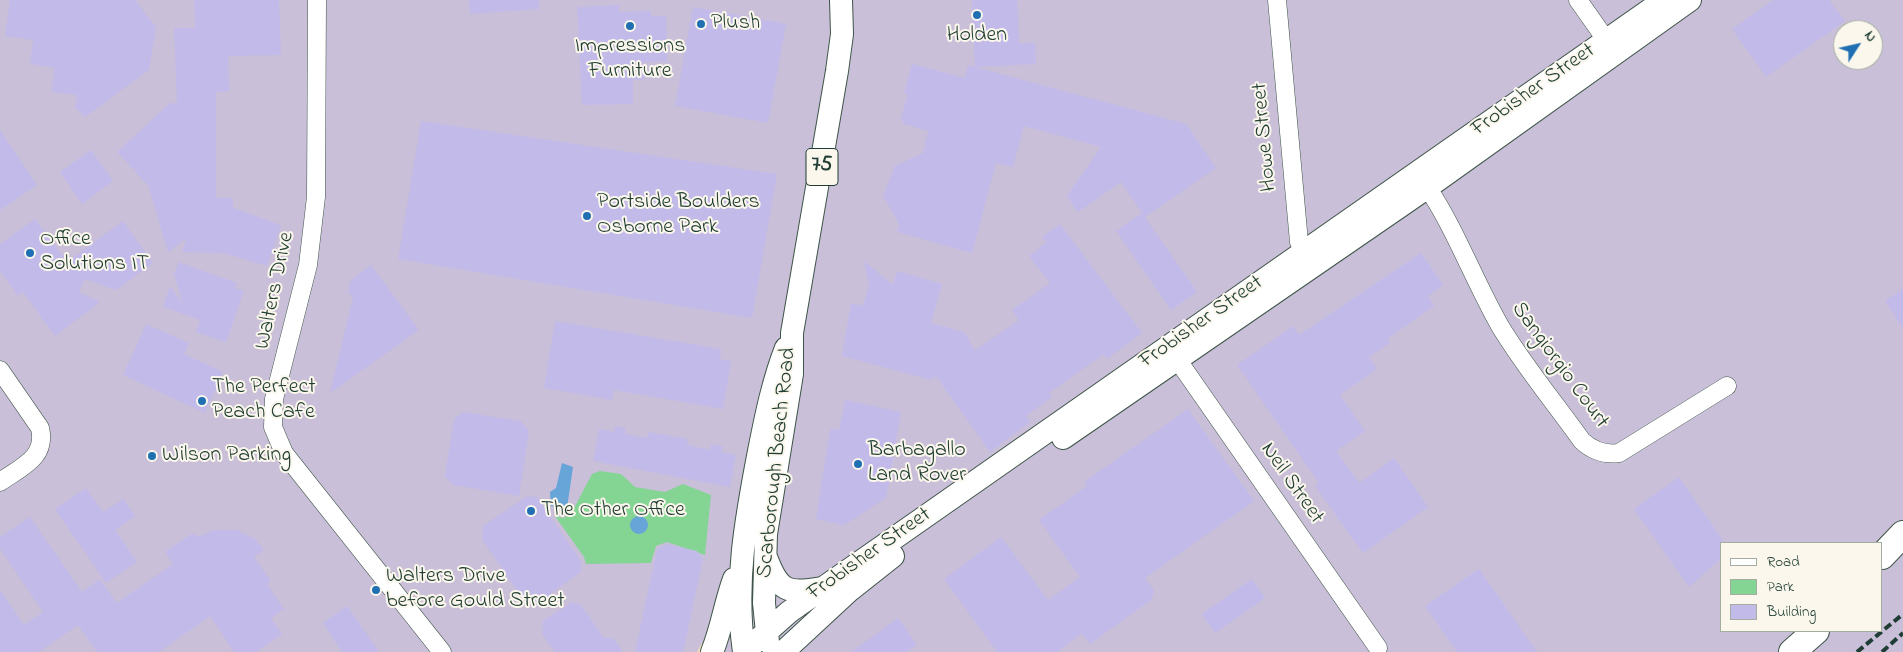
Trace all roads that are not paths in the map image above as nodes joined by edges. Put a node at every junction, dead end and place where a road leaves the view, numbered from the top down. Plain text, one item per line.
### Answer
1 (317, 0) edge
2 (841, 0) edge
3 (1277, 0) edge
4 (1578, 0) edge
5 (1664, 0) edge
6 (1690, 0) edge
7 (1611, 47) junction
8 (1422, 180) junction
9 (1308, 259) junction
10 (792, 333) junction
11 (1173, 353) junction
12 (0, 370) edge
13 (1727, 386) dead end
14 (0, 482) edge
15 (1903, 534) edge
16 (764, 552) junction
17 (1883, 555) edge
18 (1903, 556) edge
19 (740, 561) junction
20 (1883, 573) edge
21 (823, 588) junction
22 (1806, 632) edge
23 (1815, 632) edge
24 (768, 642) edge
25 (1378, 648) dead end
26 (442, 652) edge
27 (712, 652) edge
28 (744, 652) edge
29 (783, 652) edge
30 (1786, 652) edge
31 (1792, 652) edge

1 - 26 street, Walters Drive
2 - 10 main road, Scarborough Beach Road / 75
3 - 9 street, Howe Street
4 - 7 street
5 - 7 main road, Frobisher Street
6 - 7 main road, Frobisher Street
7 - 8 main road, Frobisher Street
8 - 9 main road, Frobisher Street
8 - 13 street, Sangiorgio Court
9 - 11 main road, Frobisher Street
10 - 16 main road, Scarborough Beach Road / 75
10 - 19 main road, Scarborough Beach Road / 75
11 - 21 main road, Frobisher Street
11 - 25 street, Neil Street
11 - 29 main road, Frobisher Street
12 - 14 street
15 - 17 highway
16 - 21 main road
16 - 24 main road, Scarborough Beach Road / 75
18 - 20 highway
19 - 27 main road
19 - 28 main road, Scarborough Beach Road / 75
21 - 24 main road, Frobisher Street
22 - 30 highway
23 - 31 highway
24 - 28 main road, Frobisher Street

